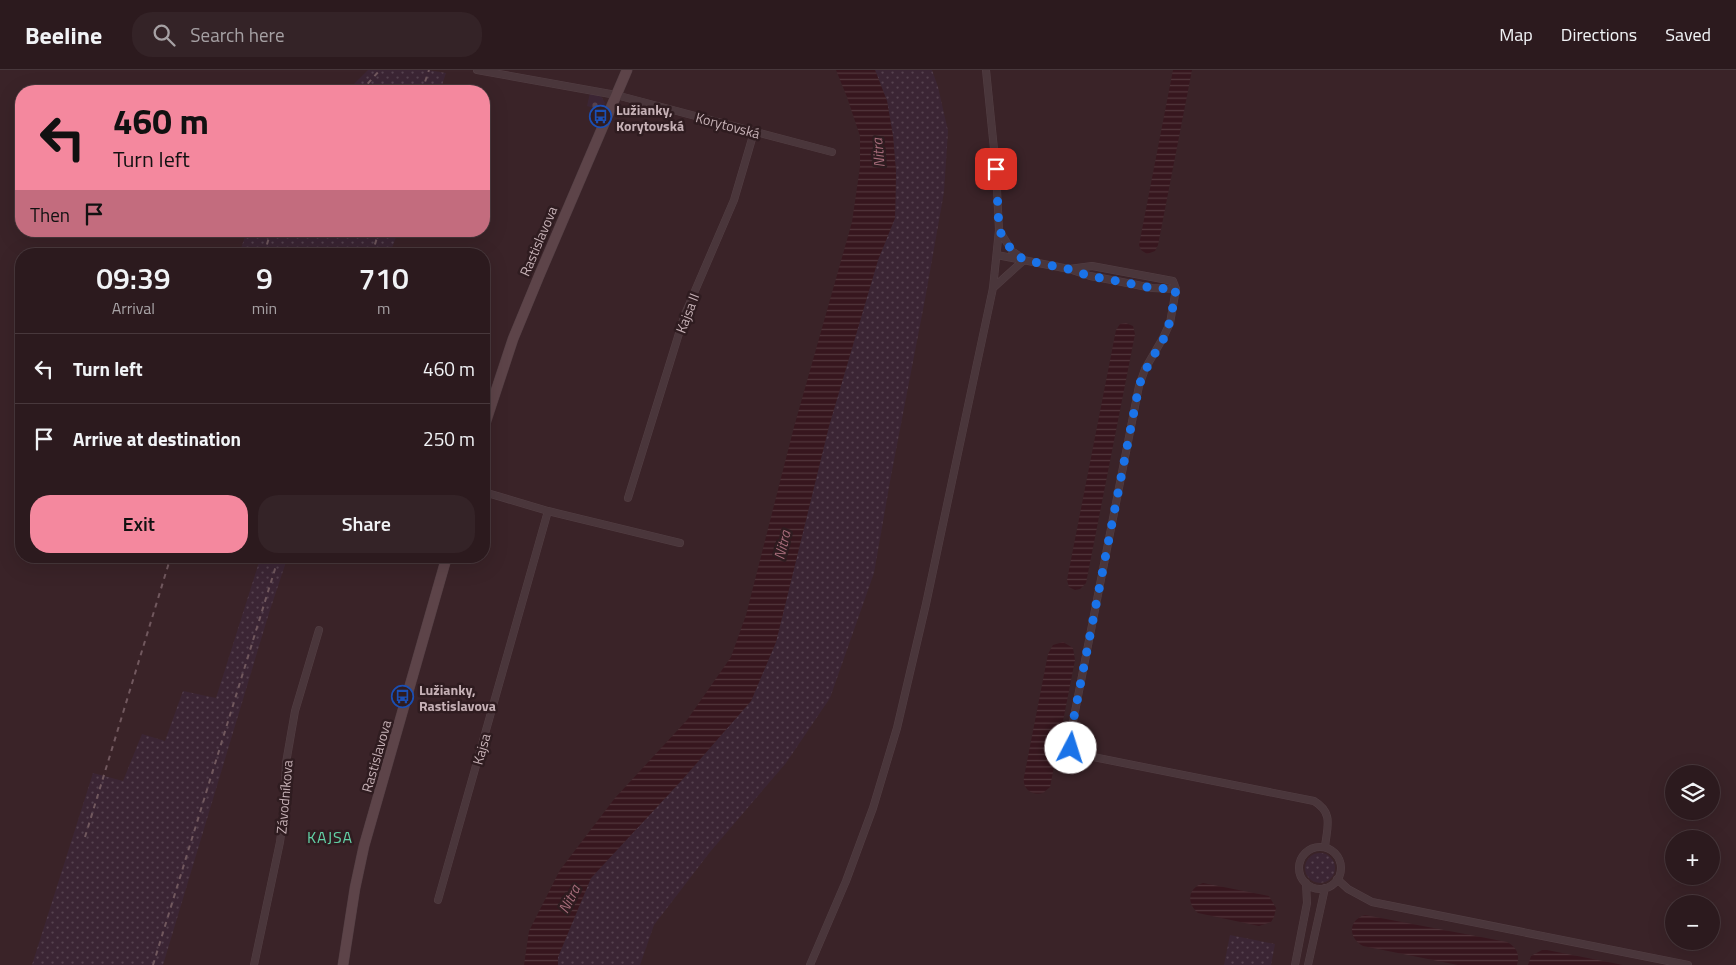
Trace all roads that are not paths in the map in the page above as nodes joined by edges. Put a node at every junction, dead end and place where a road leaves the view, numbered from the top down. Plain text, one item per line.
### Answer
1 (477, 70) edge
2 (627, 70) edge
3 (986, 70) edge
4 (616, 95) junction
5 (754, 132) junction
6 (832, 152) dead end
7 (999, 230) junction
8 (997, 255) junction
9 (1024, 260) junction
10 (1068, 269) junction
11 (993, 288) junction
12 (1176, 289) junction
13 (490, 409) edge
14 (490, 494) edge
15 (628, 498) dead end
16 (548, 511) junction
17 (680, 543) dead end
18 (445, 563) edge
19 (319, 630) dead end
20 (1325, 847) junction
21 (1337, 879) junction
22 (1306, 883) junction
23 (1324, 888) junction
24 (438, 900) dead end
25 (254, 965) edge
26 (342, 965) edge
27 (810, 965) edge
28 (1295, 965) edge
29 (1308, 965) edge
30 (1688, 965) edge

1 - 4 street, Korytovská
2 - 4 street, Rastislavova
3 - 7 street
4 - 5 street, Korytovská
4 - 13 street, Rastislavova
5 - 6 street, Korytovská
5 - 15 street, Kajsa II
7 - 8 street
7 - 9 street
8 - 9 street
8 - 11 street
9 - 10 street
9 - 11 street
10 - 12 street
10 - 12 street
11 - 27 street
12 - 20 street
14 - 16 street
16 - 17 street
16 - 24 street, Kajsa
18 - 26 street, Rastislavova
19 - 25 street, Závodníkova
20 - 21 street
20 - 22 street
21 - 23 street
21 - 30 street
22 - 23 street
22 - 28 street
23 - 29 street

